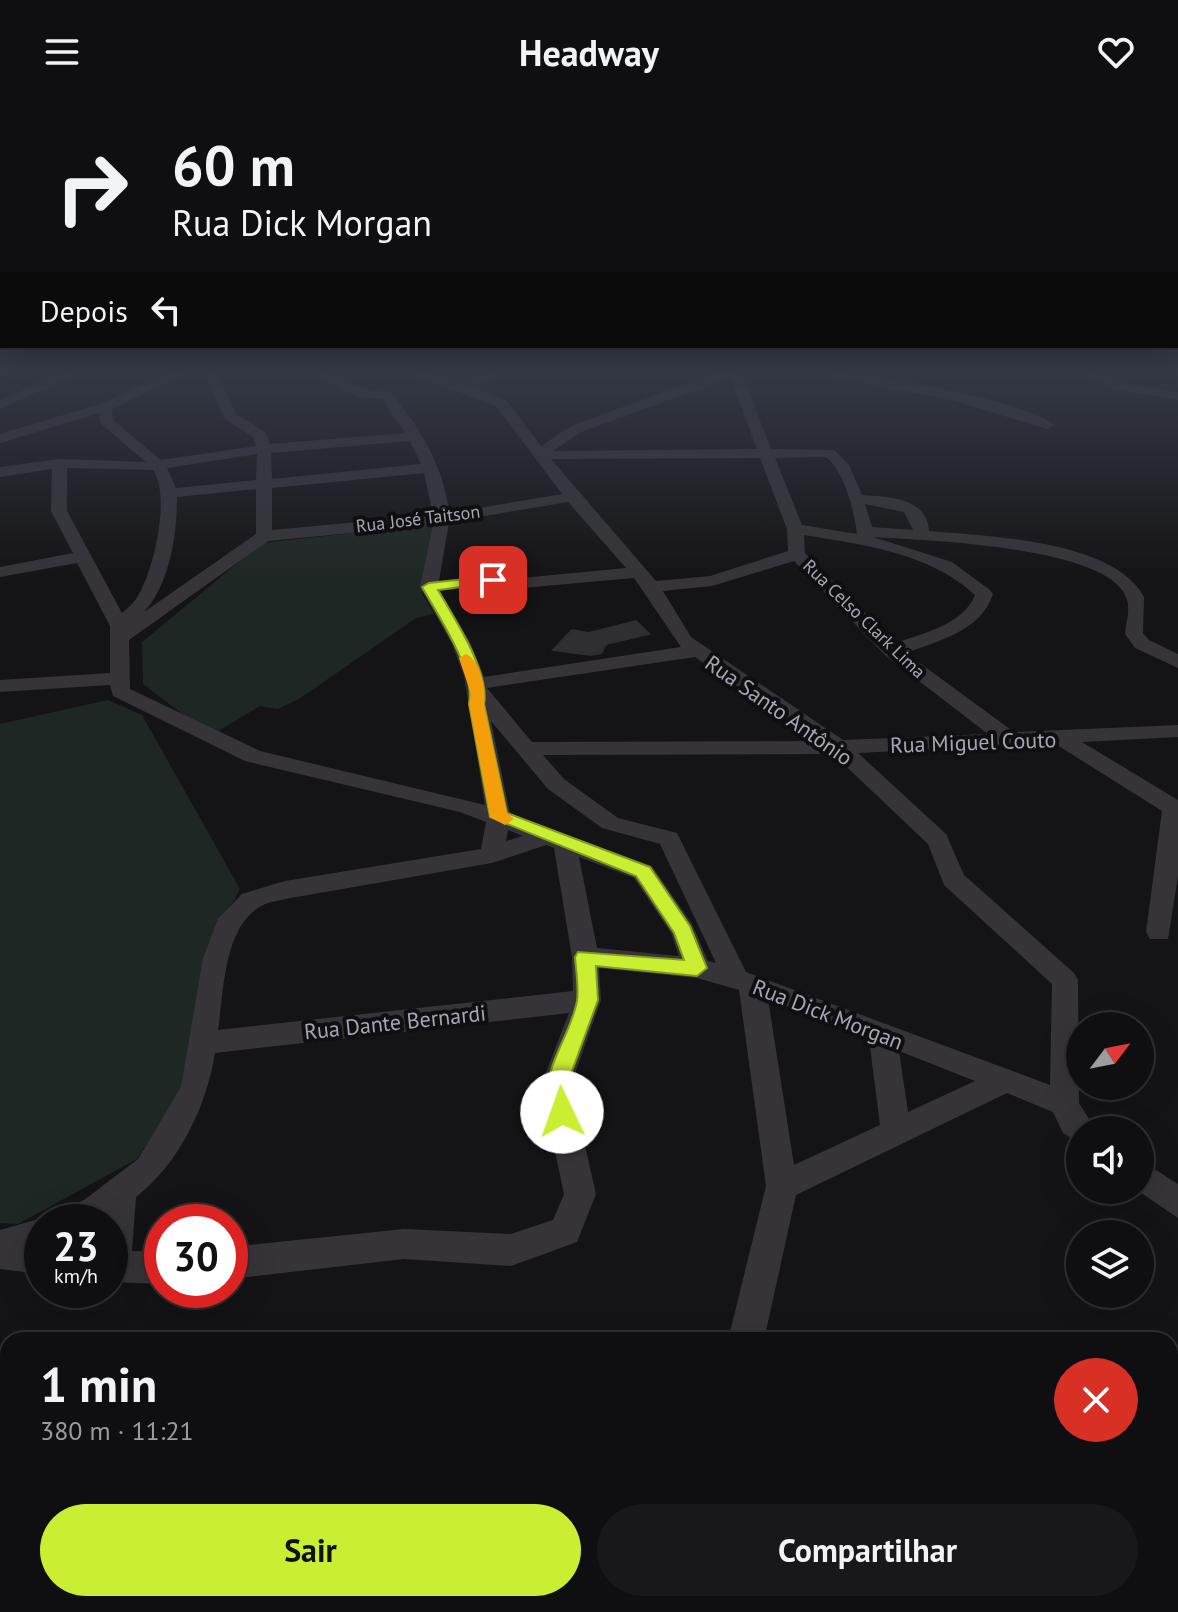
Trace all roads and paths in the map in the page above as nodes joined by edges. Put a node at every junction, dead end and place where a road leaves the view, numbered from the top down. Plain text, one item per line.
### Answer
1 (128, 439) edge
2 (261, 439) edge
3 (377, 439) edge
4 (417, 439) edge
5 (530, 439) edge
6 (561, 439) edge
7 (760, 439) edge
8 (264, 449) junction
9 (765, 453) junction
10 (541, 454) junction
11 (60, 463) junction
12 (157, 464) junction
13 (430, 468) junction
14 (0, 472) edge
15 (265, 483) junction
16 (169, 493) junction
17 (572, 497) junction
18 (856, 499) junction
19 (441, 519) junction
20 (795, 529) junction
21 (264, 536) junction
22 (865, 536) junction
23 (921, 536) junction
24 (797, 554) junction
25 (81, 557) junction
26 (0, 572) edge
27 (638, 572) junction
28 (429, 587) junction
29 (652, 587) junction
30 (119, 632) junction
31 (696, 651) junction
32 (892, 651) junction
33 (1178, 662) edge
34 (120, 685) junction
35 (0, 686) edge
36 (477, 689) junction
37 (1178, 731) edge
38 (1060, 738) junction
39 (1012, 741) junction
40 (839, 747) junction
41 (528, 749) junction
42 (1176, 809) edge
43 (499, 817) junction
44 (556, 839) junction
45 (1174, 842) edge
46 (492, 855) junction
47 (643, 872) junction
48 (570, 877) junction
49 (1159, 932) dead end
50 (585, 957) junction
51 (697, 968) junction
52 (744, 982) junction
53 (587, 1000) junction
54 (882, 1033) junction
55 (202, 1043) junction
56 (1002, 1082) junction
57 (1064, 1103) junction
58 (1070, 1116) edge
59 (896, 1132) junction
60 (1154, 1185) edge
61 (782, 1186) junction
62 (121, 1190) junction
63 (1178, 1203) edge
64 (103, 1204) edge
65 (119, 1204) edge
66 (24, 1238) edge
67 (0, 1245) edge
68 (0, 1253) edge
69 (24, 1256) edge
70 (248, 1261) edge
71 (748, 1332) edge

1 - 12 street
2 - 8 street
3 - 8 street
4 - 13 street
5 - 10 street, Rua Santo Antônio
6 - 10 street
7 - 9 street, Rua Celso Clark Lima
8 - 12 street
8 - 15 street
9 - 10 street
9 - 18 street
9 - 20 street, Rua Celso Clark Lima
10 - 17 street, Rua Santo Antônio
11 - 12 street
11 - 14 street
11 - 25 street
12 - 16 street
13 - 15 street
13 - 19 street
15 - 16 street
15 - 21 street
16 - 30 street
17 - 19 street, Rua José Taitson
17 - 27 street, Rua Santo Antônio
18 - 22 street
18 - 23 street
19 - 21 street, Rua José Taitson
19 - 28 street
20 - 22 street
20 - 24 street, Rua Celso Clark Lima
21 - 30 street
22 - 23 street
22 - 32 street
23 - 33 street
24 - 29 street
24 - 32 street, Rua Celso Clark Lima
25 - 26 street
25 - 30 street
27 - 28 street
27 - 29 street, Rua Santo Antônio
28 - 36 street
29 - 31 street, Rua Santo Antônio
30 - 34 street
31 - 36 street
31 - 40 street, Rua Santo Antônio
32 - 39 street, Rua Celso Clark Lima
34 - 35 street
34 - 43 street
36 - 41 street
36 - 43 street
37 - 38 street, Rua Miguel Couto
38 - 39 street, Rua Miguel Couto
38 - 42 street
39 - 40 street, Rua Miguel Couto
40 - 41 street, Rua Miguel Couto
40 - 57 street, Rua Santo Antônio
41 - 52 street
42 - 45 street
43 - 44 street
43 - 46 street
44 - 46 street
44 - 47 street
44 - 48 street
45 - 49 street
46 - 55 street
47 - 48 street
47 - 51 street
48 - 50 street
50 - 51 street, Rua Dick Morgan
50 - 53 street
51 - 52 street, Rua Dick Morgan
52 - 54 street, Rua Dick Morgan
52 - 61 street
53 - 55 street, Rua Dante Bernardi
53 - 70 street
54 - 56 street, Rua Dick Morgan
54 - 59 street
55 - 62 street
56 - 57 street, Rua Dick Morgan
56 - 59 street
57 - 58 street
59 - 61 street
60 - 63 street
61 - 71 street
62 - 64 street
62 - 65 street
66 - 67 street
68 - 69 street

